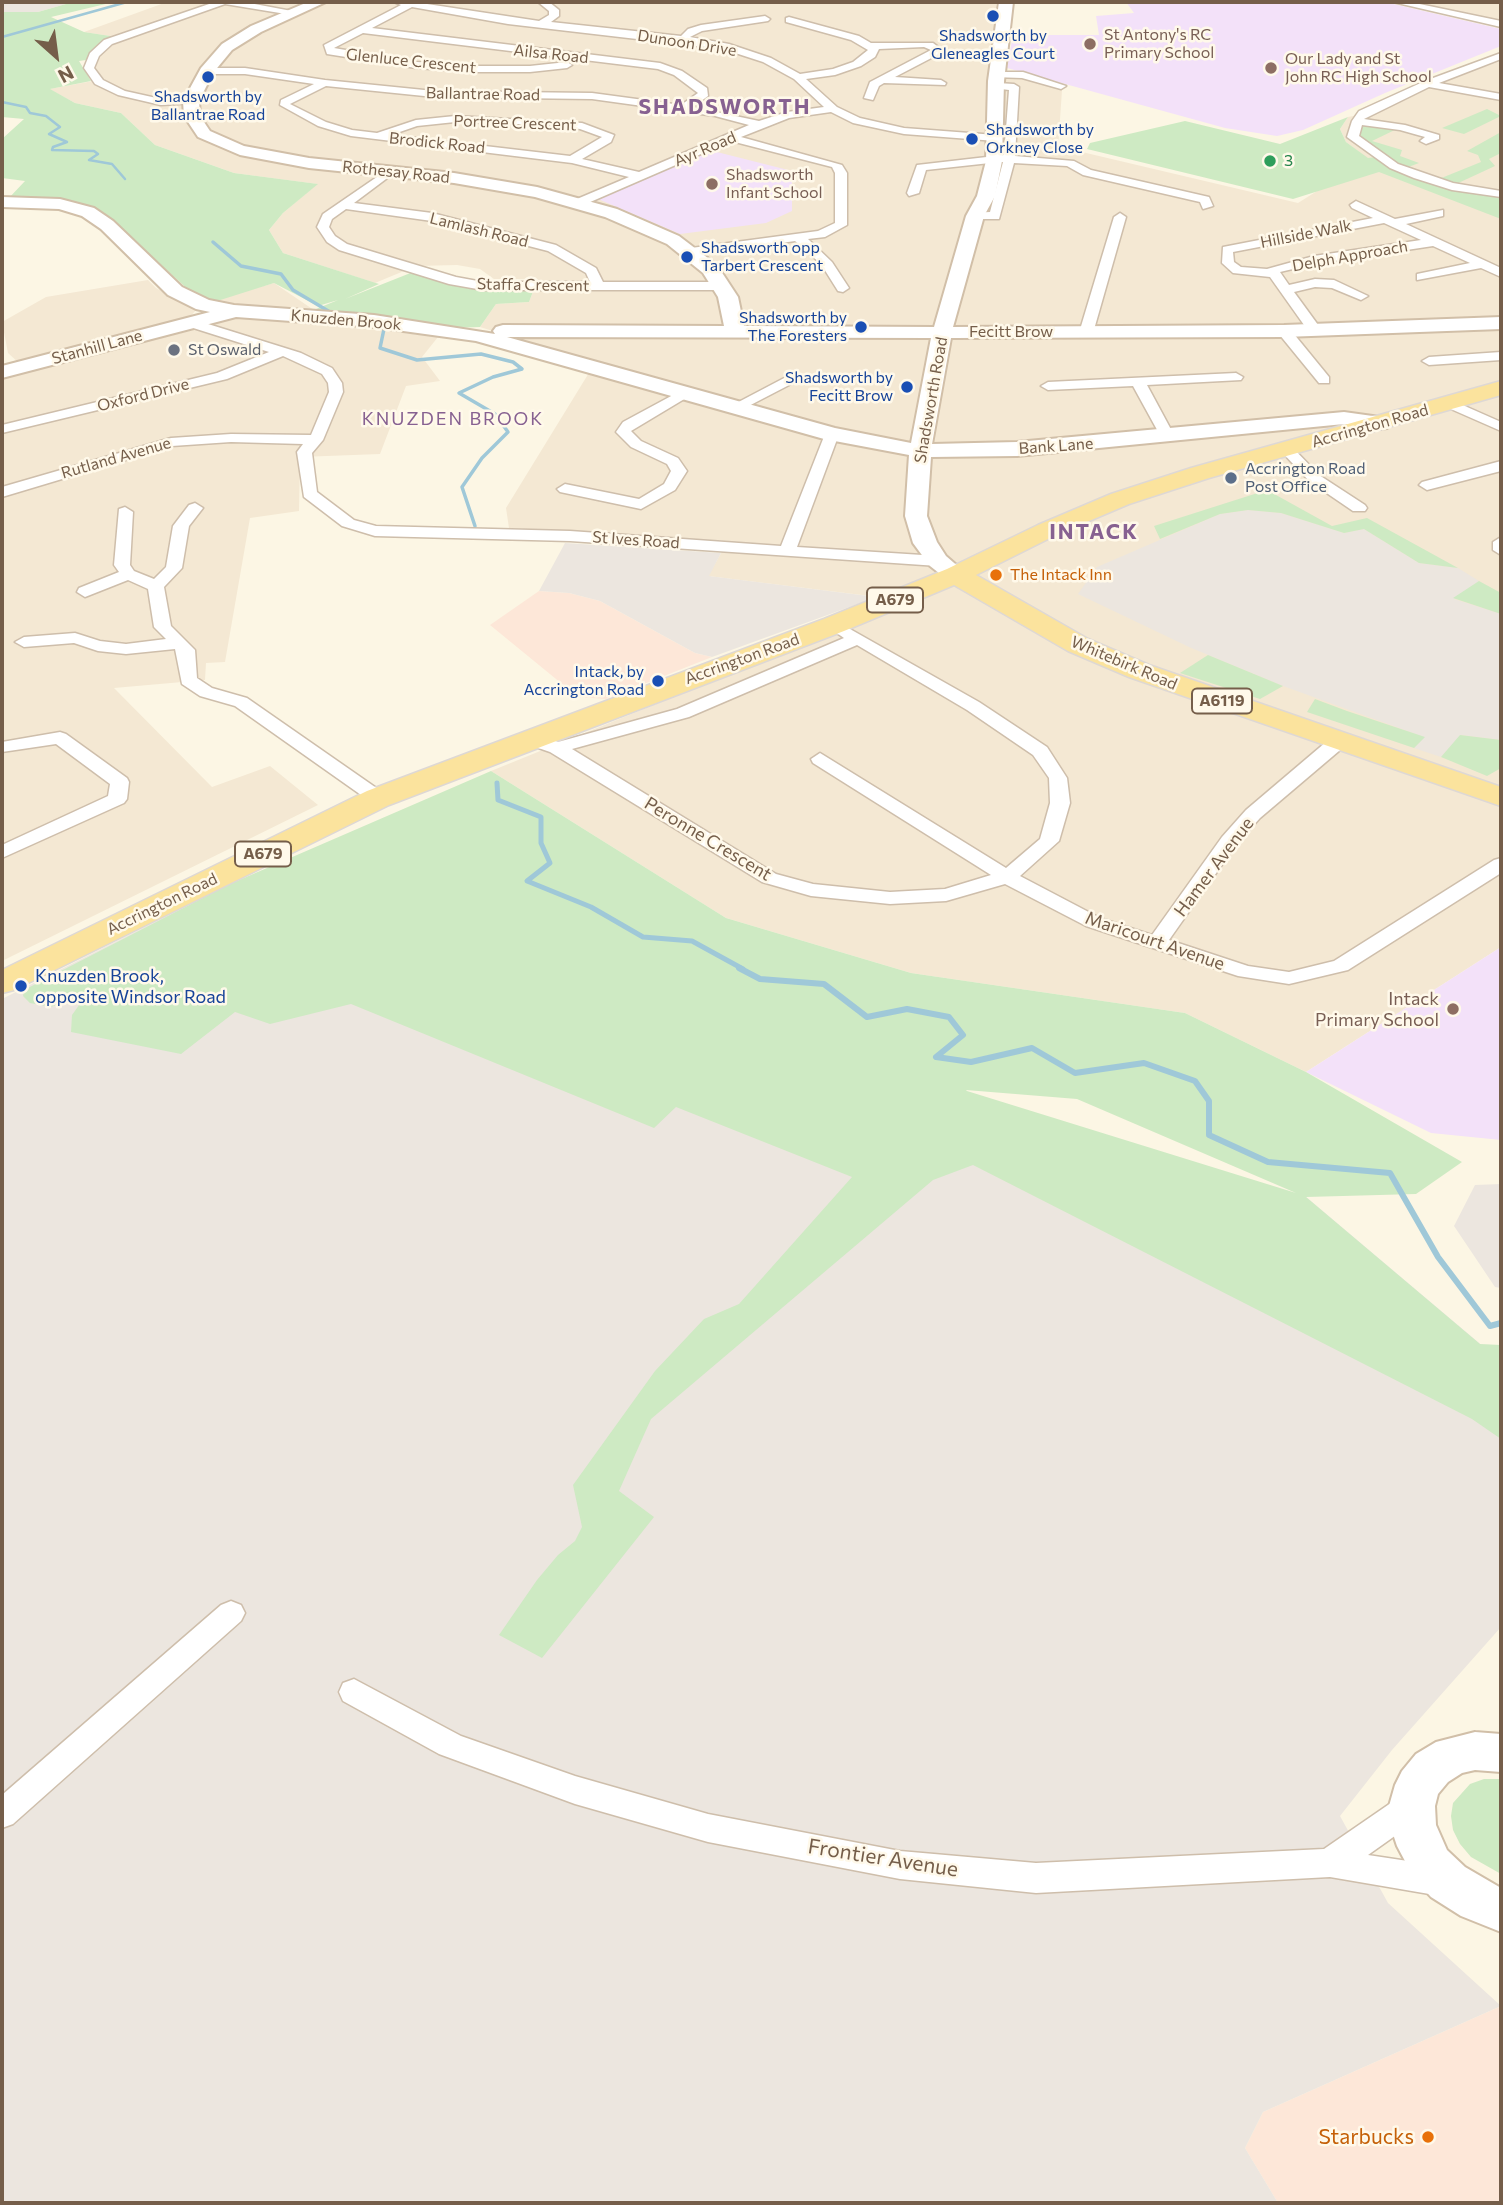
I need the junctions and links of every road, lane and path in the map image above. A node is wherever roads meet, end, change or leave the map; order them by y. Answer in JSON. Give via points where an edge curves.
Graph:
{"nodes":[{"id":1,"x":225,"y":2,"type":"edge"},
{"id":2,"x":319,"y":2,"type":"edge"},
{"id":3,"x":399,"y":2,"type":"edge"},
{"id":4,"x":543,"y":2,"type":"edge"},
{"id":5,"x":1006,"y":2,"type":"edge"},
{"id":6,"x":1398,"y":2,"type":"edge"},
{"id":7,"x":1433,"y":2,"type":"edge"},
{"id":8,"x":411,"y":4,"type":"junction"},
{"id":9,"x":763,"y":4,"type":"dead end"},
{"id":10,"x":292,"y":12,"type":"junction"},
{"id":11,"x":777,"y":16,"type":"junction"},
{"id":12,"x":1501,"y":18,"type":"edge"},
{"id":13,"x":1501,"y":24,"type":"edge"},
{"id":14,"x":540,"y":25,"type":"junction"},
{"id":15,"x":364,"y":30,"type":"junction"},
{"id":16,"x":683,"y":39,"type":"junction"},
{"id":17,"x":872,"y":46,"type":"junction"},
{"id":18,"x":1499,"y":57,"type":"edge"},
{"id":19,"x":590,"y":58,"type":"junction"},
{"id":20,"x":924,"y":59,"type":"junction"},
{"id":21,"x":944,"y":59,"type":"dead end"},
{"id":22,"x":206,"y":71,"type":"junction"},
{"id":23,"x":798,"y":77,"type":"junction"},
{"id":24,"x":882,"y":80,"type":"junction"},
{"id":25,"x":997,"y":80,"type":"junction"},
{"id":26,"x":325,"y":83,"type":"junction"},
{"id":27,"x":941,"y":83,"type":"dead end"},
{"id":28,"x":1429,"y":83,"type":"junction"},
{"id":29,"x":1061,"y":86,"type":"dead end"},
{"id":30,"x":1501,"y":97,"type":"edge"},
{"id":31,"x":869,"y":98,"type":"dead end"},
{"id":32,"x":191,"y":101,"type":"junction"},
{"id":33,"x":684,"y":108,"type":"junction"},
{"id":34,"x":833,"y":109,"type":"junction"},
{"id":35,"x":1357,"y":121,"type":"junction"},
{"id":36,"x":760,"y":124,"type":"junction"},
{"id":37,"x":975,"y":124,"type":"dead end"},
{"id":38,"x":891,"y":129,"type":"junction"},
{"id":39,"x":376,"y":136,"type":"junction"},
{"id":40,"x":733,"y":138,"type":"junction"},
{"id":41,"x":996,"y":138,"type":"junction"},
{"id":42,"x":1426,"y":141,"type":"dead end"},
{"id":43,"x":999,"y":159,"type":"junction"},
{"id":44,"x":572,"y":160,"type":"junction"},
{"id":45,"x":390,"y":172,"type":"junction"},
{"id":46,"x":640,"y":176,"type":"junction"},
{"id":47,"x":913,"y":193,"type":"dead end"},
{"id":48,"x":1501,"y":194,"type":"edge"},
{"id":49,"x":2,"y":202,"type":"edge"},
{"id":50,"x":581,"y":202,"type":"junction"},
{"id":51,"x":344,"y":205,"type":"junction"},
{"id":52,"x":1356,"y":205,"type":"dead end"},
{"id":53,"x":1208,"y":206,"type":"dead end"},
{"id":54,"x":1438,"y":214,"type":"dead end"},
{"id":55,"x":1120,"y":217,"type":"dead end"},
{"id":56,"x":1389,"y":221,"type":"junction"},
{"id":57,"x":799,"y":238,"type":"junction"},
{"id":58,"x":1432,"y":242,"type":"junction"},
{"id":59,"x":691,"y":252,"type":"junction"},
{"id":60,"x":1501,"y":260,"type":"edge"},
{"id":61,"x":1482,"y":264,"type":"junction"},
{"id":62,"x":1501,"y":273,"type":"edge"},
{"id":63,"x":1274,"y":274,"type":"junction"},
{"id":64,"x":1422,"y":277,"type":"dead end"},
{"id":65,"x":598,"y":286,"type":"junction"},
{"id":66,"x":722,"y":286,"type":"junction"},
{"id":67,"x":843,"y":288,"type":"dead end"},
{"id":68,"x":1286,"y":290,"type":"junction"},
{"id":69,"x":1361,"y":296,"type":"dead end"},
{"id":70,"x":212,"y":308,"type":"junction"},
{"id":71,"x":234,"y":311,"type":"junction"},
{"id":72,"x":192,"y":323,"type":"junction"},
{"id":73,"x":1501,"y":323,"type":"edge"},
{"id":74,"x":1314,"y":329,"type":"junction"},
{"id":75,"x":735,"y":330,"type":"junction"},
{"id":76,"x":1283,"y":331,"type":"junction"},
{"id":77,"x":942,"y":332,"type":"junction"},
{"id":78,"x":1086,"y":332,"type":"junction"},
{"id":79,"x":478,"y":335,"type":"junction"},
{"id":80,"x":281,"y":352,"type":"junction"},
{"id":81,"x":1501,"y":356,"type":"edge"},
{"id":82,"x":1429,"y":361,"type":"dead end"},
{"id":83,"x":2,"y":372,"type":"edge"},
{"id":84,"x":1236,"y":377,"type":"dead end"},
{"id":85,"x":788,"y":380,"type":"dead end"},
{"id":86,"x":1324,"y":380,"type":"dead end"},
{"id":87,"x":1139,"y":384,"type":"junction"},
{"id":88,"x":1048,"y":386,"type":"dead end"},
{"id":89,"x":1501,"y":387,"type":"edge"},
{"id":90,"x":686,"y":392,"type":"junction"},
{"id":91,"x":1449,"y":403,"type":"junction"},
{"id":92,"x":736,"y":407,"type":"junction"},
{"id":93,"x":1379,"y":423,"type":"junction"},
{"id":94,"x":1501,"y":427,"type":"edge"},
{"id":95,"x":2,"y":429,"type":"edge"},
{"id":96,"x":832,"y":434,"type":"junction"},
{"id":97,"x":1167,"y":437,"type":"junction"},
{"id":98,"x":316,"y":440,"type":"junction"},
{"id":99,"x":1287,"y":450,"type":"junction"},
{"id":100,"x":920,"y":451,"type":"junction"},
{"id":101,"x":1501,"y":466,"type":"edge"},
{"id":102,"x":1427,"y":485,"type":"dead end"},
{"id":103,"x":565,"y":489,"type":"dead end"},
{"id":104,"x":2,"y":492,"type":"edge"},
{"id":105,"x":195,"y":508,"type":"dead end"},
{"id":106,"x":1359,"y":509,"type":"dead end"},
{"id":107,"x":125,"y":512,"type":"dead end"},
{"id":108,"x":1501,"y":542,"type":"edge"},
{"id":109,"x":788,"y":549,"type":"junction"},
{"id":110,"x":1501,"y":550,"type":"edge"},
{"id":111,"x":947,"y":568,"type":"junction"},
{"id":112,"x":128,"y":574,"type":"junction"},
{"id":113,"x":156,"y":586,"type":"junction"},
{"id":114,"x":85,"y":592,"type":"dead end"},
{"id":115,"x":846,"y":632,"type":"junction"},
{"id":116,"x":24,"y":642,"type":"dead end"},
{"id":117,"x":179,"y":643,"type":"junction"},
{"id":118,"x":1339,"y":741,"type":"junction"},
{"id":119,"x":544,"y":743,"type":"junction"},
{"id":120,"x":2,"y":747,"type":"edge"},
{"id":121,"x":820,"y":759,"type":"dead end"},
{"id":122,"x":1501,"y":797,"type":"edge"},
{"id":123,"x":378,"y":798,"type":"junction"},
{"id":124,"x":2,"y":852,"type":"edge"},
{"id":125,"x":1501,"y":864,"type":"edge"},
{"id":126,"x":1007,"y":877,"type":"junction"},
{"id":127,"x":1157,"y":943,"type":"junction"},
{"id":128,"x":2,"y":983,"type":"edge"},
{"id":129,"x":231,"y":1613,"type":"dead end"},
{"id":130,"x":354,"y":1692,"type":"dead end"},
{"id":131,"x":1501,"y":1753,"type":"edge"},
{"id":132,"x":1412,"y":1806,"type":"junction"},
{"id":133,"x":2,"y":1814,"type":"edge"},
{"id":134,"x":1330,"y":1863,"type":"junction"},
{"id":135,"x":1448,"y":1882,"type":"junction"},
{"id":136,"x":1501,"y":1910,"type":"edge"}],
"edges":[{"from":1,"to":10,"type":"street"},
{"from":1,"to":32,"type":"street","via":[[108,42],[94,55],[89,68],[99,82],[122,93],[160,102]]},
{"from":2,"to":10,"type":"main road"},
{"from":3,"to":8,"type":"street","name":"Dunoon Drive"},
{"from":4,"to":14,"type":"street","via":[[554,10],[554,16]]},
{"from":5,"to":25,"type":"main road","name":"Shadsworth Road"},
{"from":6,"to":13,"type":"street"},
{"from":7,"to":12,"type":"street"},
{"from":8,"to":14,"type":"street","name":"Dunoon Drive"},
{"from":8,"to":15,"type":"street","name":"Glenluce Crescent"},
{"from":9,"to":11,"type":"street"},
{"from":10,"to":22,"type":"main road","via":[[228,47]]},
{"from":11,"to":16,"type":"street","via":[[701,28]]},
{"from":11,"to":17,"type":"street"},
{"from":14,"to":16,"type":"street","name":"Dunoon Drive"},
{"from":15,"to":19,"type":"street","name":"Ailsa Road"},
{"from":15,"to":19,"type":"street","name":"Glenluce Crescent","via":[[328,47],[331,52],[416,65],[478,69],[550,67]]},
{"from":16,"to":23,"type":"street","name":"Dunoon Drive","via":[[743,51]]},
{"from":17,"to":20,"type":"street","via":[[919,44],[936,49]]},
{"from":17,"to":23,"type":"street","via":[[871,55],[857,64]]},
{"from":18,"to":28,"type":"street"},
{"from":19,"to":33,"type":"street","name":"Ailsa Road","via":[[650,64],[678,73],[704,92]]},
{"from":20,"to":21,"type":"street"},
{"from":20,"to":24,"type":"street"},
{"from":22,"to":26,"type":"street","name":"Ballantrae Road","via":[[245,71]]},
{"from":22,"to":32,"type":"main road"},
{"from":23,"to":34,"type":"street","name":"Dunoon Drive"},
{"from":24,"to":27,"type":"street"},
{"from":24,"to":31,"type":"street","via":[[874,84]]},
{"from":25,"to":29,"type":"street","via":[[1023,75]]},
{"from":25,"to":41,"type":"main road","name":"Shadsworth Road"},
{"from":25,"to":43,"type":"street","name":"Shadsworth Road","via":[[1014,87]]},
{"from":26,"to":33,"type":"street","name":"Ballantrae Road","via":[[434,94],[592,96]]},
{"from":26,"to":39,"type":"street","name":"Brodick Road","via":[[285,105],[322,124]]},
{"from":28,"to":30,"type":"street"},
{"from":28,"to":35,"type":"street","via":[[1363,113]]},
{"from":32,"to":45,"type":"main road","name":"Rothesay Road","via":[[192,116],[204,134],[240,150]]},
{"from":33,"to":36,"type":"street","name":"Ballantrae Road"},
{"from":34,"to":36,"type":"street","name":"Ayr Road"},
{"from":34,"to":38,"type":"street","name":"Dunoon Drive"},
{"from":35,"to":42,"type":"street","via":[[1435,137]]},
{"from":35,"to":48,"type":"street","via":[[1353,137],[1394,166],[1452,186]]},
{"from":36,"to":40,"type":"street","name":"Ayr Road"},
{"from":37,"to":38,"type":"street","via":[[908,124]]},
{"from":38,"to":41,"type":"street","name":"Dunoon Drive"},
{"from":39,"to":44,"type":"street","name":"Brodick Road"},
{"from":39,"to":44,"type":"street","name":"Portree Crescent","via":[[416,123],[455,119],[546,121],[608,135],[607,140]]},
{"from":40,"to":46,"type":"street","name":"Ayr Road"},
{"from":40,"to":57,"type":"street","via":[[839,167],[841,225]]},
{"from":41,"to":43,"type":"main road","name":"Shadsworth Road"},
{"from":43,"to":47,"type":"street","via":[[921,167]]},
{"from":43,"to":53,"type":"street","via":[[1070,163],[1087,173],[1205,200]]},
{"from":43,"to":77,"type":"main road","name":"Shadsworth Road","via":[[975,216]]},
{"from":44,"to":46,"type":"street","name":"Brodick Road"},
{"from":45,"to":50,"type":"main road","name":"Rothesay Road","via":[[454,178]]},
{"from":45,"to":51,"type":"street","name":"Staffa Crescent"},
{"from":46,"to":50,"type":"street","name":"Ayr Road"},
{"from":49,"to":70,"type":"main road","name":"Knuzden Brook","via":[[60,204],[88,212],[175,291]]},
{"from":50,"to":59,"type":"main road","name":"Rothesay Road","via":[[655,231]]},
{"from":51,"to":65,"type":"street","name":"Lamlash Road","via":[[432,217],[552,248],[591,271]]},
{"from":51,"to":65,"type":"street","name":"Staffa Crescent","via":[[327,217],[323,227],[343,247],[483,286]]},
{"from":52,"to":56,"type":"street"},
{"from":54,"to":56,"type":"street","name":"Hillside Walk"},
{"from":55,"to":78,"type":"street"},
{"from":56,"to":58,"type":"street"},
{"from":56,"to":63,"type":"street","name":"Hillside Walk","via":[[1227,250],[1228,263],[1238,270]]},
{"from":57,"to":59,"type":"street"},
{"from":57,"to":67,"type":"street","via":[[826,262]]},
{"from":58,"to":61,"type":"street"},
{"from":58,"to":63,"type":"street","name":"Delph Approach","via":[[1314,260],[1273,270]]},
{"from":59,"to":66,"type":"main road","name":"Rothesay Road"},
{"from":60,"to":61,"type":"street"},
{"from":61,"to":62,"type":"street"},
{"from":61,"to":64,"type":"street"},
{"from":63,"to":68,"type":"street"},
{"from":65,"to":66,"type":"street","name":"Staffa Crescent"},
{"from":66,"to":75,"type":"main road","name":"Rothesay Road"},
{"from":68,"to":69,"type":"street","via":[[1334,284]]},
{"from":68,"to":74,"type":"street"},
{"from":70,"to":71,"type":"main road","name":"Knuzden Brook"},
{"from":70,"to":72,"type":"main road","name":"Stanhill Lane"},
{"from":71,"to":72,"type":"main road","name":"Stanhill Lane"},
{"from":71,"to":79,"type":"main road","name":"Knuzden Brook","via":[[374,321]]},
{"from":72,"to":80,"type":"street"},
{"from":72,"to":83,"type":"main road","name":"Stanhill Lane"},
{"from":73,"to":74,"type":"main road","name":"Fecitt Brow"},
{"from":74,"to":76,"type":"main road","name":"Fecitt Brow"},
{"from":75,"to":77,"type":"main road","name":"Fecitt Brow"},
{"from":75,"to":79,"type":"main road","name":"Fecitt Brow","via":[[506,330]]},
{"from":76,"to":78,"type":"main road","name":"Fecitt Brow"},
{"from":76,"to":86,"type":"street"},
{"from":77,"to":78,"type":"main road","name":"Fecitt Brow"},
{"from":77,"to":100,"type":"main road","name":"Shadsworth Road"},
{"from":79,"to":90,"type":"main road","name":"Bank Lane"},
{"from":80,"to":95,"type":"street","name":"Oxford Drive","via":[[222,376]]},
{"from":80,"to":98,"type":"street","via":[[318,366],[335,383],[334,400]]},
{"from":81,"to":82,"type":"street"},
{"from":84,"to":87,"type":"street"},
{"from":85,"to":92,"type":"street"},
{"from":87,"to":88,"type":"street"},
{"from":87,"to":97,"type":"street"},
{"from":89,"to":91,"type":"main road","name":"Accrington Road","number":"A679"},
{"from":90,"to":92,"type":"main road","name":"Bank Lane"},
{"from":90,"to":103,"type":"street","via":[[623,432],[636,444],[673,461],[678,471],[670,487],[641,504]]},
{"from":91,"to":93,"type":"main road","name":"Accrington Road","number":"A679"},
{"from":91,"to":94,"type":"street"},
{"from":92,"to":96,"type":"main road","name":"Bank Lane"},
{"from":93,"to":97,"type":"main road","name":"Bank Lane","via":[[1344,418]]},
{"from":93,"to":99,"type":"main road","name":"Accrington Road","number":"A679"},
{"from":96,"to":100,"type":"main road","name":"Bank Lane"},
{"from":96,"to":109,"type":"street"},
{"from":97,"to":100,"type":"main road","name":"Bank Lane"},
{"from":98,"to":104,"type":"street","name":"Rutland Avenue","via":[[171,442]]},
{"from":98,"to":109,"type":"street","name":"St Ives Road","via":[[304,452],[309,494],[348,523],[375,531],[562,535]]},
{"from":99,"to":106,"type":"street","via":[[1314,478]]},
{"from":99,"to":111,"type":"main road","name":"Accrington Road","number":"A679","via":[[1120,499]]},
{"from":100,"to":111,"type":"main road","name":"Shadsworth Road","via":[[916,516],[925,543]]},
{"from":101,"to":102,"type":"street"},
{"from":105,"to":113,"type":"street","via":[[181,526],[174,568]]},
{"from":107,"to":112,"type":"street","via":[[122,565]]},
{"from":108,"to":110,"type":"street"},
{"from":109,"to":111,"type":"street","name":"St Ives Road"},
{"from":111,"to":115,"type":"main road","name":"Accrington Road","number":"A679"},
{"from":111,"to":118,"type":"main road","name":"Whitebirk Road","number":"A6119","via":[[1078,645]]},
{"from":112,"to":113,"type":"street"},
{"from":112,"to":114,"type":"street"},
{"from":113,"to":117,"type":"street","via":[[163,627]]},
{"from":115,"to":119,"type":"main road","name":"Accrington Road","number":"A679"},
{"from":115,"to":126,"type":"street","name":"Peronne Crescent","via":[[1040,751],[1058,778],[1060,803],[1049,841]]},
{"from":116,"to":117,"type":"street","via":[[75,638],[126,649]]},
{"from":117,"to":123,"type":"street","via":[[186,650],[188,680],[206,692],[241,702]]},
{"from":118,"to":122,"type":"main road","name":"Whitebirk Road","number":"A6119"},
{"from":118,"to":127,"type":"street","name":"Hamer Avenue","via":[[1253,814]]},
{"from":119,"to":123,"type":"main road","name":"Accrington Road","number":"A679"},
{"from":119,"to":126,"type":"street","name":"Peronne Crescent","via":[[769,878],[854,896],[890,898],[946,895]]},
{"from":120,"to":124,"type":"street","via":[[60,738],[120,782],[117,799]]},
{"from":121,"to":126,"type":"street","name":"Maricourt Avenue"},
{"from":123,"to":128,"type":"main road","name":"Accrington Road","number":"A679"},
{"from":125,"to":127,"type":"street","name":"Maricourt Avenue","via":[[1341,966],[1289,978],[1245,972]]},
{"from":126,"to":127,"type":"street","name":"Maricourt Avenue","via":[[1093,922]]},
{"from":129,"to":133,"type":"street"},
{"from":130,"to":134,"type":"street","name":"Frontier Avenue","via":[[450,1745],[575,1790],[708,1828],[900,1865],[1036,1878]]},
{"from":131,"to":132,"type":"main road","via":[[1475,1751],[1452,1756],[1432,1768],[1418,1785]]},
{"from":132,"to":134,"type":"street"},
{"from":132,"to":135,"type":"main road","via":[[1420,1846]]},
{"from":134,"to":135,"type":"street","name":"Frontier Avenue"},
{"from":135,"to":136,"type":"main road"}]}
